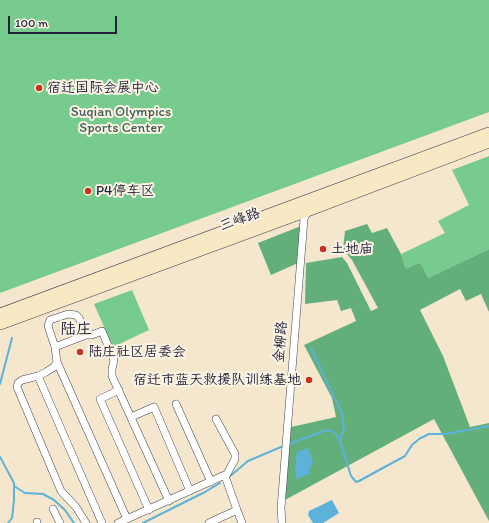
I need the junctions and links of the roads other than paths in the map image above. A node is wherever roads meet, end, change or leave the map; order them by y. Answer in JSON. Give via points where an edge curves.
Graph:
{"nodes":[{"id":1,"x":489,"y":133,"type":"edge"},
{"id":2,"x":489,"y":142,"type":"edge"},
{"id":3,"x":307,"y":211,"type":"junction"},
{"id":4,"x":46,"y":302,"type":"junction"},
{"id":5,"x":0,"y":314,"type":"edge"},
{"id":6,"x":56,"y":318,"type":"junction"},
{"id":7,"x":0,"y":324,"type":"edge"},
{"id":8,"x":86,"y":335,"type":"junction"},
{"id":9,"x":56,"y":347,"type":"junction"},
{"id":10,"x":57,"y":362,"type":"junction"},
{"id":11,"x":38,"y":376,"type":"junction"},
{"id":12,"x":119,"y":390,"type":"junction"},
{"id":13,"x":176,"y":404,"type":"dead end"},
{"id":14,"x":131,"y":417,"type":"junction"},
{"id":15,"x":216,"y":419,"type":"dead end"},
{"id":16,"x":224,"y":476,"type":"junction"},
{"id":17,"x":211,"y":482,"type":"junction"},
{"id":18,"x":190,"y":491,"type":"junction"},
{"id":19,"x":169,"y":501,"type":"junction"},
{"id":20,"x":53,"y":509,"type":"dead end"},
{"id":21,"x":149,"y":510,"type":"junction"},
{"id":22,"x":237,"y":510,"type":"junction"},
{"id":23,"x":127,"y":519,"type":"junction"},
{"id":24,"x":214,"y":522,"type":"edge"},
{"id":25,"x":60,"y":523,"type":"edge"},
{"id":26,"x":86,"y":523,"type":"edge"},
{"id":27,"x":102,"y":523,"type":"edge"},
{"id":28,"x":118,"y":523,"type":"edge"},
{"id":29,"x":242,"y":523,"type":"edge"},
{"id":30,"x":282,"y":523,"type":"edge"}],
"edges":[{"from":1,"to":4,"type":"main road","name":"三峰路"},
{"from":2,"to":3,"type":"main road","name":"三峰路"},
{"from":3,"to":4,"type":"main road","name":"三峰路"},
{"from":3,"to":30,"type":"street","name":"金柳路","via":[[304,220],[281,508]]},
{"from":4,"to":5,"type":"main road","name":"三峰路"},
{"from":4,"to":6,"type":"street"},
{"from":4,"to":7,"type":"main road","name":"三峰路"},
{"from":6,"to":8,"type":"street","via":[[68,314],[76,315]]},
{"from":6,"to":9,"type":"street","via":[[50,320],[48,326]]},
{"from":8,"to":9,"type":"street"},
{"from":8,"to":12,"type":"street","via":[[102,331],[114,360],[112,373]]},
{"from":9,"to":10,"type":"street"},
{"from":10,"to":11,"type":"street","via":[[54,367]]},
{"from":10,"to":23,"type":"street"},
{"from":11,"to":26,"type":"street","via":[[22,380],[17,388],[62,491]]},
{"from":11,"to":27,"type":"street"},
{"from":12,"to":14,"type":"street"},
{"from":12,"to":21,"type":"street","via":[[100,398]]},
{"from":13,"to":17,"type":"street"},
{"from":14,"to":18,"type":"street","via":[[154,407]]},
{"from":14,"to":19,"type":"street"},
{"from":15,"to":16,"type":"street","via":[[235,454],[233,464]]},
{"from":16,"to":17,"type":"street"},
{"from":16,"to":22,"type":"street"},
{"from":17,"to":18,"type":"street"},
{"from":18,"to":19,"type":"street"},
{"from":19,"to":21,"type":"street"},
{"from":20,"to":25,"type":"street"},
{"from":21,"to":23,"type":"street"},
{"from":22,"to":24,"type":"street"},
{"from":22,"to":29,"type":"street"},
{"from":23,"to":28,"type":"street"}]}
